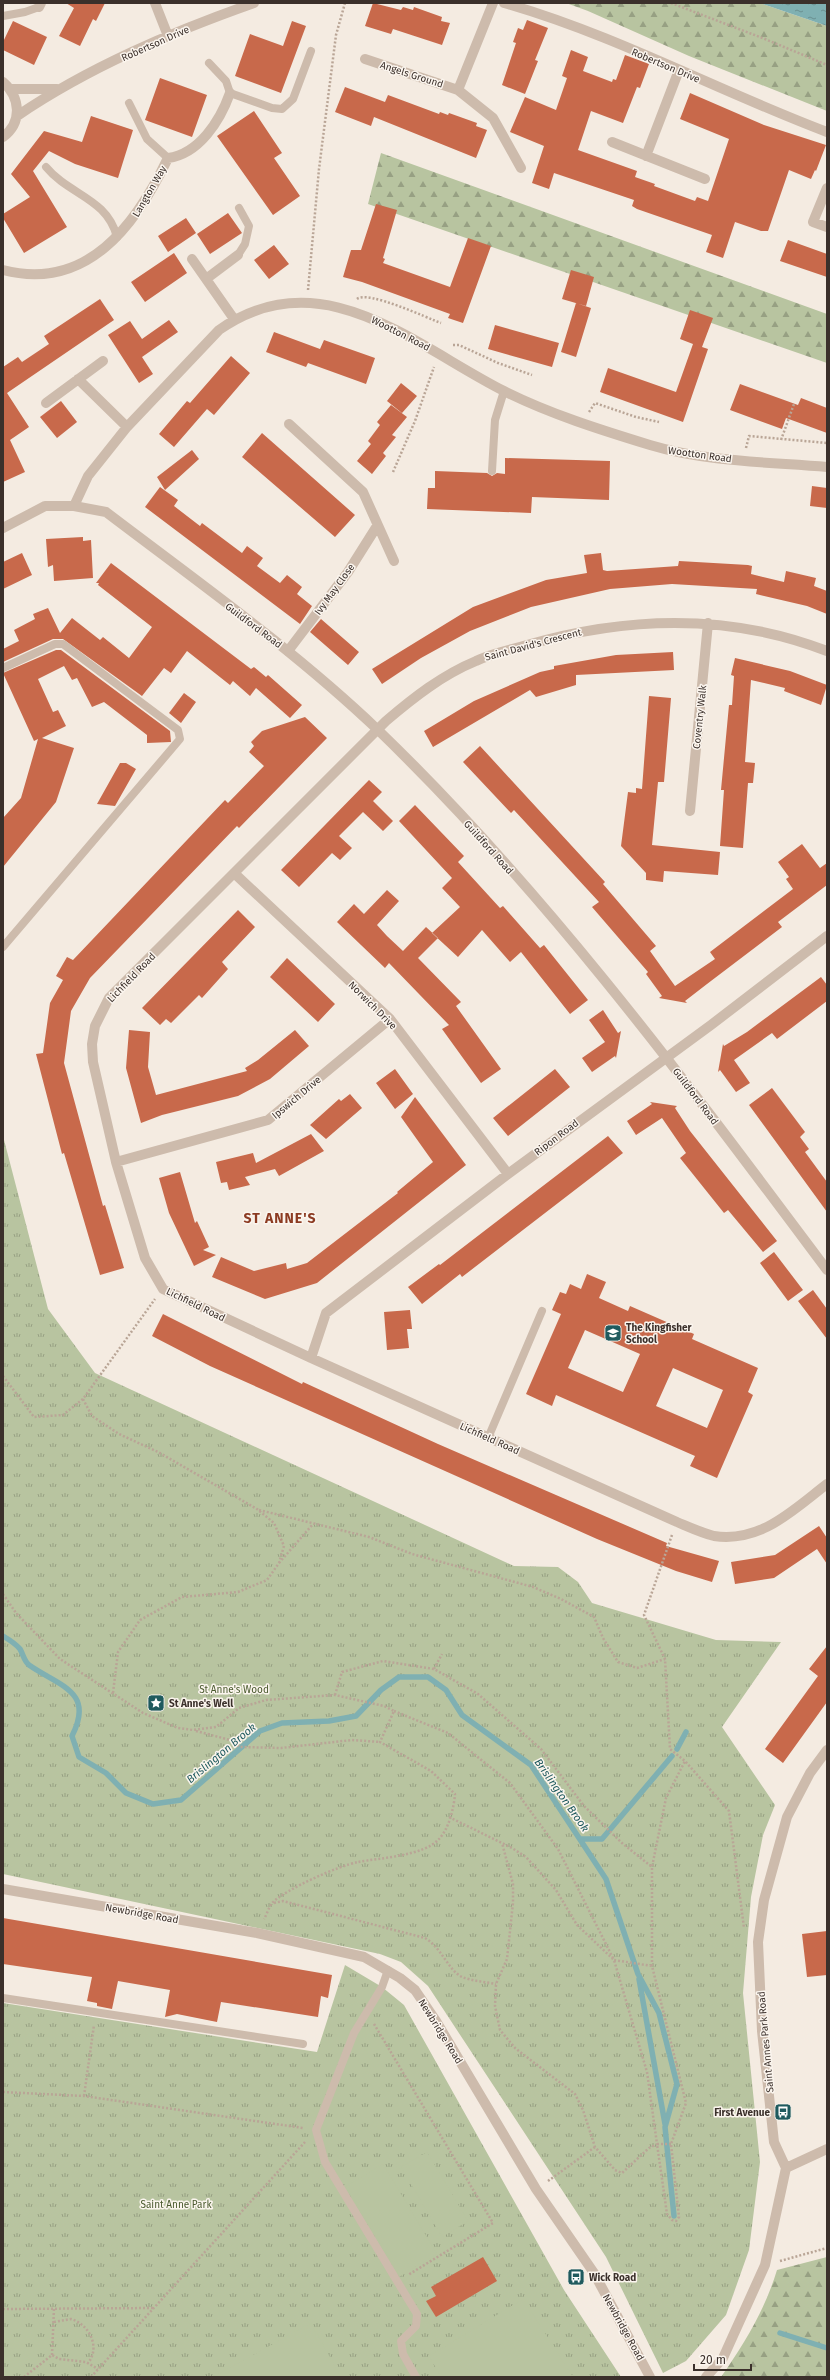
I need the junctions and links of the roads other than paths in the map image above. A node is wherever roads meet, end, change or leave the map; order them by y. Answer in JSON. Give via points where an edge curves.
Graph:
{"nodes":[{"id":1,"x":155,"y":3,"type":"edge"},
{"id":2,"x":254,"y":3,"type":"edge"},
{"id":3,"x":493,"y":3,"type":"edge"},
{"id":4,"x":504,"y":3,"type":"edge"},
{"id":5,"x":40,"y":5,"type":"edge"},
{"id":6,"x":3,"y":16,"type":"edge"},
{"id":7,"x":168,"y":36,"type":"junction"},
{"id":8,"x":311,"y":51,"type":"dead end"},
{"id":9,"x":365,"y":59,"type":"dead end"},
{"id":10,"x":208,"y":63,"type":"dead end"},
{"id":11,"x":679,"y":70,"type":"junction"},
{"id":12,"x":7,"y":85,"type":"edge"},
{"id":13,"x":57,"y":89,"type":"junction"},
{"id":14,"x":458,"y":90,"type":"junction"},
{"id":15,"x":230,"y":93,"type":"junction"},
{"id":16,"x":129,"y":103,"type":"dead end"},
{"id":17,"x":17,"y":116,"type":"junction"},
{"id":18,"x":827,"y":132,"type":"edge"},
{"id":19,"x":3,"y":137,"type":"edge"},
{"id":20,"x":612,"y":142,"type":"dead end"},
{"id":21,"x":646,"y":156,"type":"junction"},
{"id":22,"x":168,"y":158,"type":"junction"},
{"id":23,"x":46,"y":167,"type":"dead end"},
{"id":24,"x":521,"y":168,"type":"dead end"},
{"id":25,"x":705,"y":179,"type":"dead end"},
{"id":26,"x":827,"y":188,"type":"edge"},
{"id":27,"x":239,"y":208,"type":"dead end"},
{"id":28,"x":827,"y":227,"type":"edge"},
{"id":29,"x":117,"y":237,"type":"junction"},
{"id":30,"x":238,"y":254,"type":"joint"},
{"id":31,"x":192,"y":260,"type":"dead end"},
{"id":32,"x":3,"y":270,"type":"edge"},
{"id":33,"x":206,"y":279,"type":"junction"},
{"id":34,"x":234,"y":319,"type":"junction"},
{"id":35,"x":103,"y":361,"type":"dead end"},
{"id":36,"x":78,"y":379,"type":"junction"},
{"id":37,"x":504,"y":391,"type":"junction"},
{"id":38,"x":46,"y":403,"type":"dead end"},
{"id":39,"x":289,"y":424,"type":"dead end"},
{"id":40,"x":127,"y":427,"type":"junction"},
{"id":41,"x":827,"y":467,"type":"edge"},
{"id":42,"x":492,"y":471,"type":"dead end"},
{"id":43,"x":74,"y":506,"type":"junction"},
{"id":44,"x":377,"y":526,"type":"junction"},
{"id":45,"x":3,"y":528,"type":"edge"},
{"id":46,"x":394,"y":561,"type":"dead end"},
{"id":47,"x":708,"y":623,"type":"junction"},
{"id":48,"x":827,"y":650,"type":"edge"},
{"id":49,"x":288,"y":651,"type":"junction"},
{"id":50,"x":3,"y":668,"type":"edge"},
{"id":51,"x":377,"y":730,"type":"junction"},
{"id":52,"x":690,"y":811,"type":"dead end"},
{"id":53,"x":234,"y":873,"type":"junction"},
{"id":54,"x":827,"y":936,"type":"edge"},
{"id":55,"x":3,"y":947,"type":"edge"},
{"id":56,"x":390,"y":1019,"type":"junction"},
{"id":57,"x":667,"y":1056,"type":"junction"},
{"id":58,"x":116,"y":1162,"type":"junction"},
{"id":59,"x":508,"y":1174,"type":"junction"},
{"id":60,"x":827,"y":1270,"type":"edge"},
{"id":61,"x":542,"y":1311,"type":"dead end"},
{"id":62,"x":311,"y":1358,"type":"junction"},
{"id":63,"x":488,"y":1438,"type":"junction"},
{"id":64,"x":827,"y":1484,"type":"edge"},
{"id":65,"x":827,"y":1750,"type":"edge"},
{"id":66,"x":3,"y":1889,"type":"edge"},
{"id":67,"x":388,"y":1970,"type":"junction"},
{"id":68,"x":3,"y":1998,"type":"edge"},
{"id":69,"x":303,"y":2044,"type":"dead end"},
{"id":70,"x":827,"y":2149,"type":"edge"},
{"id":71,"x":786,"y":2168,"type":"junction"},
{"id":72,"x":416,"y":2377,"type":"edge"},
{"id":73,"x":650,"y":2377,"type":"edge"},
{"id":74,"x":706,"y":2377,"type":"edge"}],
"edges":[{"from":1,"to":7,"type":"street"},
{"from":2,"to":7,"type":"street","name":"Robertson Drive"},
{"from":3,"to":14,"type":"street"},
{"from":4,"to":11,"type":"street","name":"Robertson Drive","via":[[554,17]]},
{"from":5,"to":6,"type":"lane","via":[[25,12]]},
{"from":7,"to":13,"type":"street","name":"Robertson Drive"},
{"from":8,"to":15,"type":"lane","via":[[293,99],[282,109]]},
{"from":9,"to":14,"type":"street","name":"Angels Ground"},
{"from":10,"to":15,"type":"lane","via":[[226,81]]},
{"from":11,"to":18,"type":"street","name":"Robertson Drive"},
{"from":11,"to":21,"type":"street"},
{"from":12,"to":13,"type":"street","name":"Robertson Drive"},
{"from":12,"to":17,"type":"street","via":[[15,97]]},
{"from":13,"to":17,"type":"street","name":"Robertson Drive"},
{"from":14,"to":24,"type":"street","name":"Angels Ground","via":[[493,118]]},
{"from":15,"to":22,"type":"street","name":"Langton Way","via":[[222,113],[201,141],[190,151],[178,157]]},
{"from":16,"to":22,"type":"lane","via":[[147,139]]},
{"from":17,"to":19,"type":"street","via":[[14,125]]},
{"from":20,"to":21,"type":"street"},
{"from":21,"to":25,"type":"street"},
{"from":22,"to":29,"type":"street","name":"Langton Way","via":[[135,217]]},
{"from":23,"to":29,"type":"lane","via":[[63,184],[99,205],[113,224]]},
{"from":26,"to":28,"type":"street","via":[[813,222]]},
{"from":27,"to":30,"type":"lane","via":[[249,226],[245,244]]},
{"from":29,"to":32,"type":"street","name":"Langton Way","via":[[96,254],[62,271],[30,274]]},
{"from":30,"to":33,"type":"street"},
{"from":31,"to":33,"type":"street"},
{"from":33,"to":34,"type":"street"},
{"from":34,"to":37,"type":"street","name":"Wootton Road","via":[[267,308],[298,303],[344,307],[383,322]]},
{"from":34,"to":40,"type":"street","name":"Wootton Road","via":[[208,340]]},
{"from":35,"to":36,"type":"street"},
{"from":36,"to":38,"type":"street"},
{"from":36,"to":40,"type":"street"},
{"from":37,"to":41,"type":"street","name":"Wootton Road","via":[[651,446],[744,460]]},
{"from":37,"to":42,"type":"lane","via":[[494,420]]},
{"from":39,"to":44,"type":"street","via":[[363,492]]},
{"from":40,"to":43,"type":"street","name":"Wootton Road","via":[[88,476]]},
{"from":43,"to":45,"type":"street","via":[[45,506]]},
{"from":43,"to":49,"type":"street","name":"Guildford Road","via":[[106,512]]},
{"from":44,"to":46,"type":"street"},
{"from":44,"to":49,"type":"street","name":"Ivy May Close","via":[[348,572]]},
{"from":47,"to":48,"type":"street","name":"Saint David's Crescent","via":[[769,632]]},
{"from":47,"to":51,"type":"street","name":"Saint David's Crescent","via":[[614,625],[554,636],[502,651],[475,661],[444,678],[412,699]]},
{"from":47,"to":52,"type":"street","name":"Coventry Walk"},
{"from":49,"to":51,"type":"street","name":"Guildford Road"},
{"from":50,"to":55,"type":"lane","via":[[55,644],[63,644],[178,730],[180,739]]},
{"from":51,"to":53,"type":"street","name":"Lichfield Road"},
{"from":51,"to":57,"type":"street","name":"Guildford Road","via":[[476,831]]},
{"from":53,"to":56,"type":"street","name":"Norwich Drive"},
{"from":53,"to":58,"type":"street","name":"Lichfield Road","via":[[109,998],[98,1018],[92,1056]]},
{"from":54,"to":57,"type":"street","name":"Ripon Road"},
{"from":56,"to":58,"type":"street","name":"Ipswich Drive","via":[[268,1120]]},
{"from":56,"to":59,"type":"street","name":"Norwich Drive"},
{"from":57,"to":59,"type":"street","name":"Ripon Road"},
{"from":57,"to":60,"type":"street","name":"Guildford Road"},
{"from":58,"to":62,"type":"street","name":"Lichfield Road","via":[[145,1258],[163,1289]]},
{"from":59,"to":62,"type":"street","name":"Ripon Road","via":[[326,1313]]},
{"from":61,"to":63,"type":"lane"},
{"from":62,"to":63,"type":"street","name":"Lichfield Road"},
{"from":63,"to":64,"type":"street","name":"Lichfield Road","via":[[677,1522],[713,1535],[733,1537],[752,1534],[778,1522]]},
{"from":65,"to":71,"type":"street","name":"Saint Annes Park Road","via":[[810,1773],[787,1817],[764,1900],[758,1942],[762,2032],[774,2142]]},
{"from":66,"to":67,"type":"street","name":"Newbridge Road","via":[[257,1933],[364,1958]]},
{"from":67,"to":72,"type":"lane","via":[[382,1988],[354,2033],[316,2130],[325,2162],[418,2314],[416,2326],[401,2341],[403,2354]]},
{"from":67,"to":73,"type":"street","name":"Newbridge Road","via":[[415,1990],[436,2021],[536,2189],[594,2273]]},
{"from":68,"to":69,"type":"lane"},
{"from":70,"to":71,"type":"street"},
{"from":71,"to":74,"type":"street","via":[[765,2265],[722,2358]]}]}
